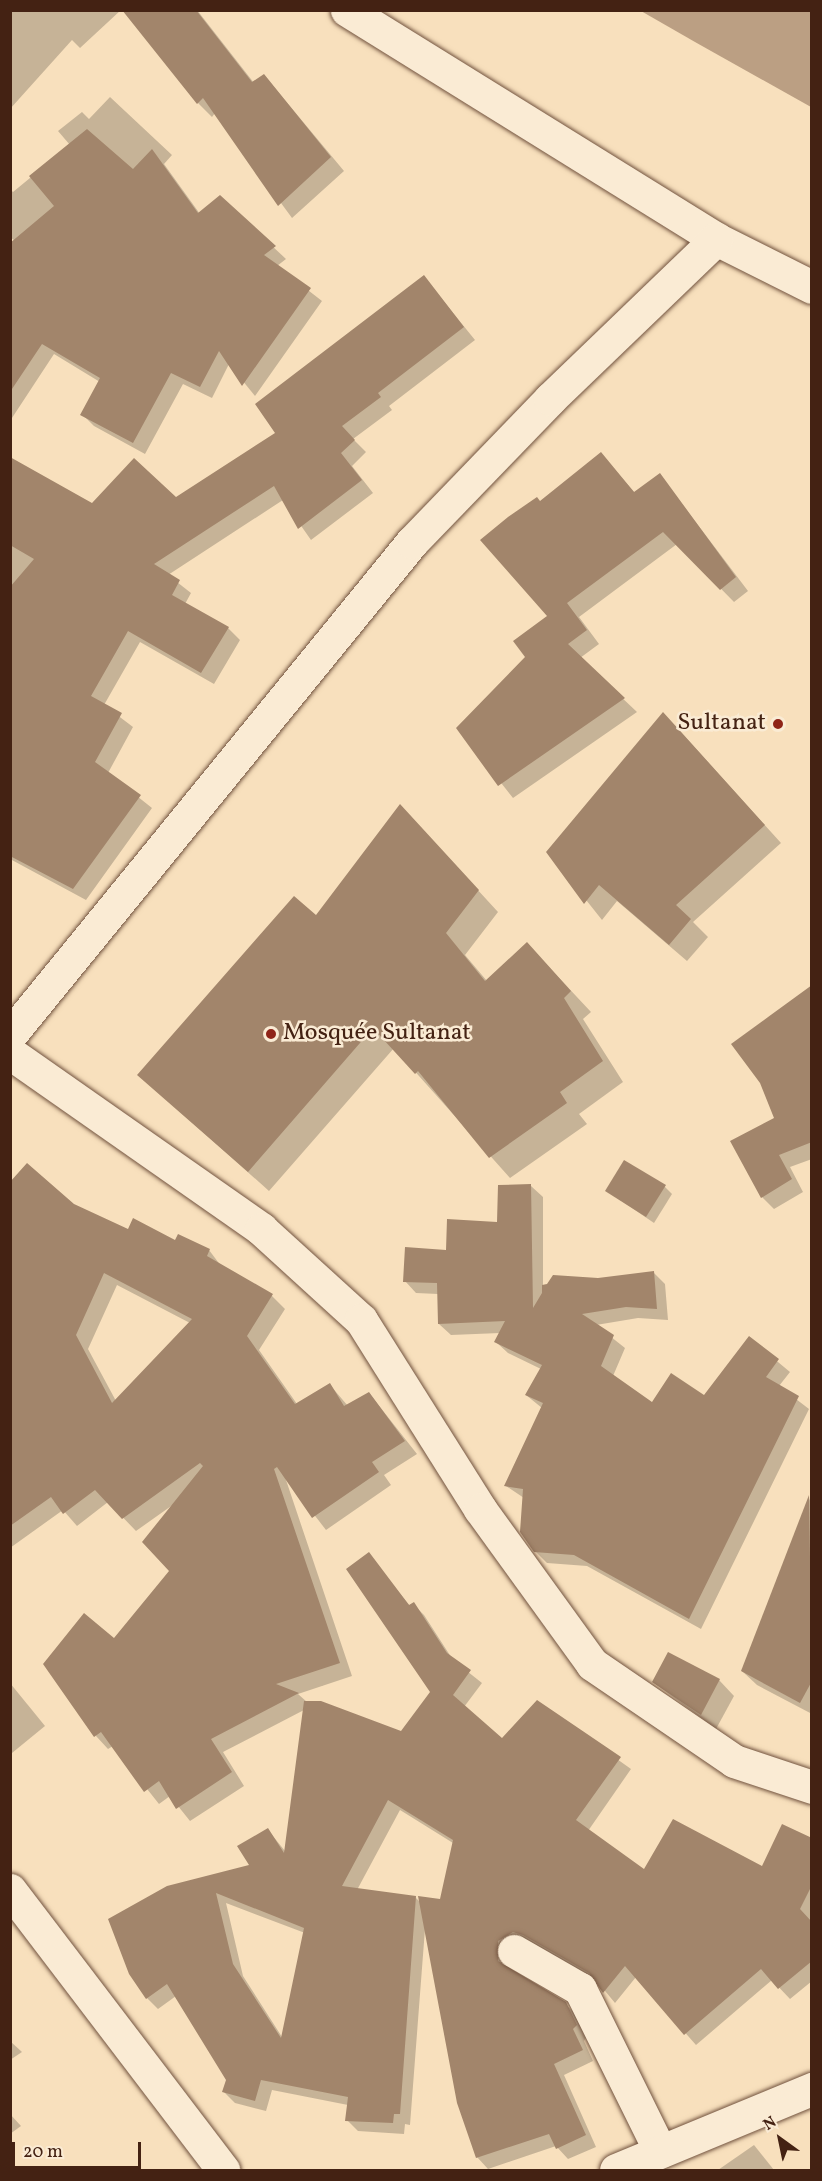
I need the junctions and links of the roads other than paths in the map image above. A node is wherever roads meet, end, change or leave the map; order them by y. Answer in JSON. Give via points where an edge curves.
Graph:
{"nodes":[{"id":1,"x":347,"y":10,"type":"edge"},
{"id":2,"x":716,"y":239,"type":"junction"},
{"id":3,"x":812,"y":287,"type":"edge"},
{"id":4,"x":10,"y":1035,"type":"edge"},
{"id":5,"x":10,"y":1053,"type":"edge"},
{"id":6,"x":812,"y":1787,"type":"edge"},
{"id":7,"x":10,"y":1890,"type":"edge"},
{"id":8,"x":514,"y":1951,"type":"dead end"},
{"id":9,"x":812,"y":2088,"type":"edge"},
{"id":10,"x":660,"y":2151,"type":"junction"},
{"id":11,"x":223,"y":2170,"type":"edge"},
{"id":12,"x":616,"y":2170,"type":"edge"}],
"edges":[{"from":1,"to":2,"type":"street"},
{"from":2,"to":3,"type":"street"},
{"from":2,"to":4,"type":"street","via":[[550,399],[412,542]]},
{"from":5,"to":6,"type":"street","via":[[261,1229],[361,1320],[480,1509],[592,1664],[734,1761]]},
{"from":7,"to":11,"type":"street"},
{"from":8,"to":10,"type":"street","via":[[580,1989]]},
{"from":9,"to":10,"type":"street"},
{"from":10,"to":12,"type":"street"}]}
